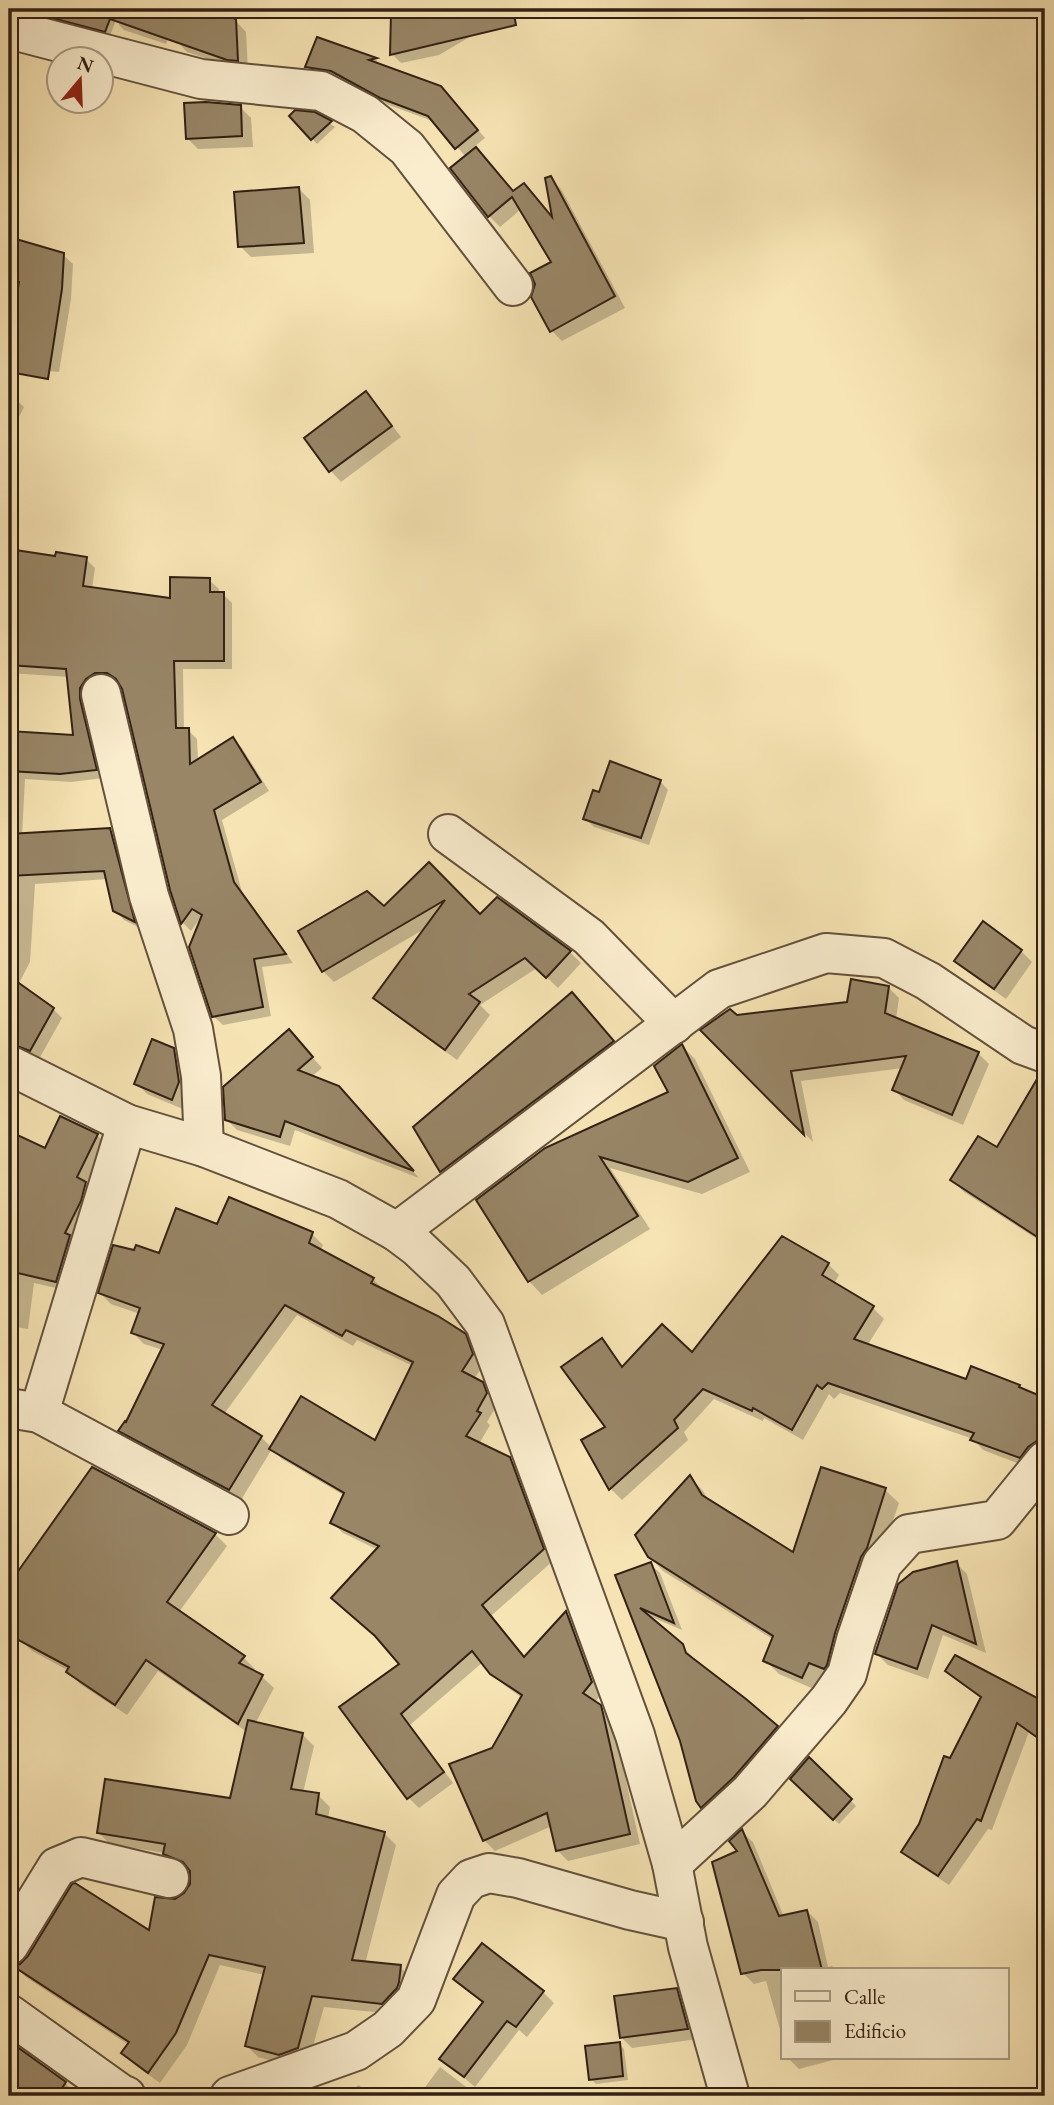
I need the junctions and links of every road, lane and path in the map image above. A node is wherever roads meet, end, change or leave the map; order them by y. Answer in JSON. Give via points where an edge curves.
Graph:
{"nodes":[{"id":1,"x":9,"y":29,"type":"edge"},
{"id":2,"x":513,"y":286,"type":"dead end"},
{"id":3,"x":101,"y":694,"type":"dead end"},
{"id":4,"x":448,"y":834,"type":"dead end"},
{"id":5,"x":674,"y":1024,"type":"junction"},
{"id":6,"x":1045,"y":1053,"type":"edge"},
{"id":7,"x":9,"y":1065,"type":"edge"},
{"id":8,"x":127,"y":1124,"type":"junction"},
{"id":9,"x":204,"y":1147,"type":"junction"},
{"id":10,"x":397,"y":1232,"type":"junction"},
{"id":11,"x":24,"y":1410,"type":"edge"},
{"id":12,"x":1045,"y":1461,"type":"edge"},
{"id":13,"x":229,"y":1515,"type":"dead end"},
{"id":14,"x":671,"y":1864,"type":"junction"},
{"id":15,"x":169,"y":1878,"type":"dead end"},
{"id":16,"x":684,"y":1922,"type":"junction"},
{"id":17,"x":9,"y":1945,"type":"edge"},
{"id":18,"x":9,"y":2014,"type":"edge"},
{"id":19,"x":126,"y":2096,"type":"edge"},
{"id":20,"x":230,"y":2096,"type":"edge"},
{"id":21,"x":730,"y":2096,"type":"edge"}],
"edges":[{"from":1,"to":2,"type":"street","via":[[201,79],[321,91],[365,114],[407,148]]},
{"from":3,"to":9,"type":"street","via":[[149,896],[193,1030],[201,1076]]},
{"from":4,"to":5,"type":"street","via":[[589,937]]},
{"from":5,"to":6,"type":"street","via":[[719,989],[826,953],[884,958],[928,981],[1023,1045]]},
{"from":5,"to":10,"type":"street"},
{"from":7,"to":8,"type":"street"},
{"from":8,"to":9,"type":"street"},
{"from":8,"to":11,"type":"street"},
{"from":9,"to":10,"type":"street","via":[[338,1199]]},
{"from":10,"to":14,"type":"street","via":[[453,1281],[485,1324],[635,1735]]},
{"from":11,"to":13,"type":"street"},
{"from":12,"to":14,"type":"street","via":[[997,1520],[909,1534],[882,1564],[847,1675],[829,1700],[750,1792]]},
{"from":14,"to":16,"type":"street"},
{"from":15,"to":17,"type":"street","via":[[81,1857],[57,1867]]},
{"from":16,"to":20,"type":"street","via":[[518,1878],[489,1873],[471,1879],[456,1895],[416,2000],[388,2029],[356,2051]]},
{"from":16,"to":21,"type":"street"},
{"from":18,"to":19,"type":"street"}]}
